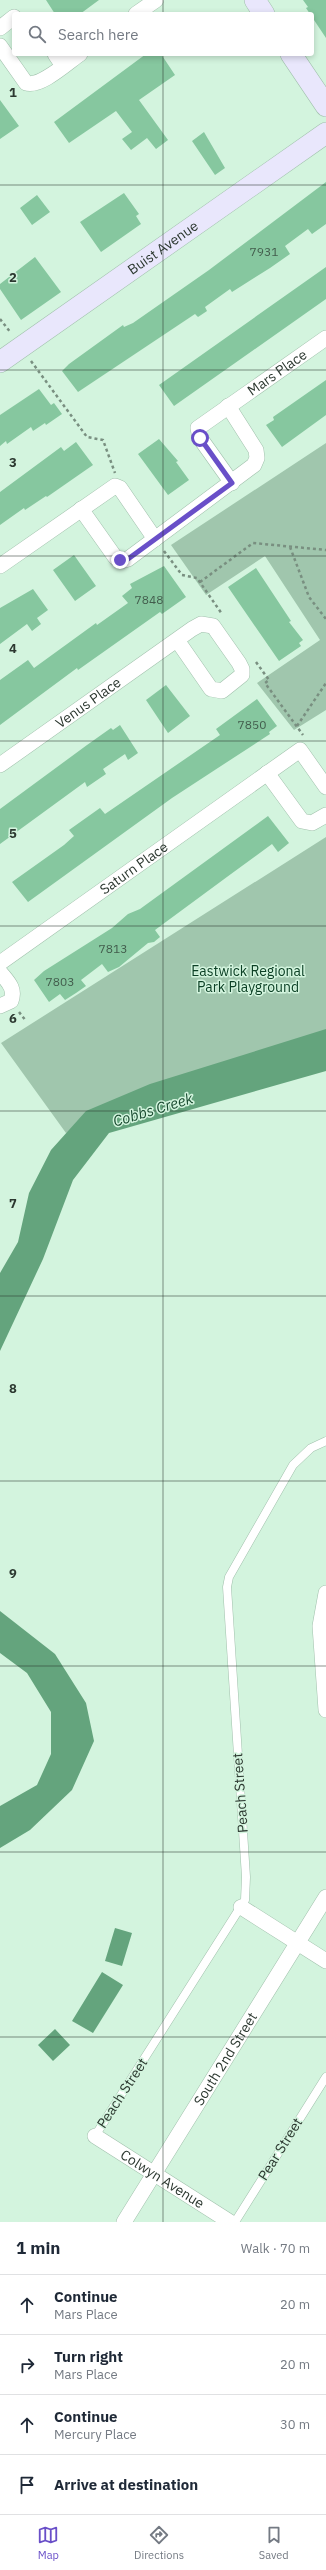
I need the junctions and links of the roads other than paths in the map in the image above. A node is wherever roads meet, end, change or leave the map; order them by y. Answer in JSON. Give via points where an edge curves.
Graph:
{"nodes":[{"id":1,"x":156,"y":0,"type":"edge"},
{"id":2,"x":254,"y":0,"type":"edge"},
{"id":3,"x":139,"y":12,"type":"edge"},
{"id":4,"x":263,"y":12,"type":"edge"},
{"id":5,"x":12,"y":19,"type":"edge"},
{"id":6,"x":0,"y":28,"type":"edge"},
{"id":7,"x":0,"y":46,"type":"edge"},
{"id":8,"x":73,"y":56,"type":"edge"},
{"id":9,"x":292,"y":56,"type":"edge"},
{"id":10,"x":59,"y":60,"type":"edge"},
{"id":11,"x":326,"y":106,"type":"edge"},
{"id":12,"x":326,"y":132,"type":"edge"},
{"id":13,"x":326,"y":338,"type":"edge"},
{"id":14,"x":0,"y":362,"type":"edge"},
{"id":15,"x":228,"y":406,"type":"junction"},
{"id":16,"x":232,"y":483,"type":"junction"},
{"id":17,"x":81,"y":509,"type":"junction"},
{"id":18,"x":155,"y":539,"type":"junction"},
{"id":19,"x":0,"y":566,"type":"edge"},
{"id":20,"x":177,"y":640,"type":"junction"},
{"id":21,"x":0,"y":765,"type":"edge"},
{"id":22,"x":267,"y":773,"type":"junction"},
{"id":23,"x":326,"y":787,"type":"edge"},
{"id":24,"x":326,"y":816,"type":"edge"},
{"id":25,"x":0,"y":963,"type":"edge"},
{"id":26,"x":0,"y":972,"type":"edge"},
{"id":27,"x":0,"y":1006,"type":"edge"},
{"id":28,"x":326,"y":1441,"type":"edge"},
{"id":29,"x":326,"y":1593,"type":"edge"},
{"id":30,"x":326,"y":1710,"type":"edge"},
{"id":31,"x":326,"y":1897,"type":"edge"},
{"id":32,"x":241,"y":1907,"type":"junction"},
{"id":33,"x":298,"y":1943,"type":"junction"},
{"id":34,"x":326,"y":1961,"type":"edge"},
{"id":35,"x":326,"y":2077,"type":"edge"},
{"id":36,"x":95,"y":2136,"type":"joint"},
{"id":37,"x":154,"y":2174,"type":"junction"},
{"id":38,"x":124,"y":2222,"type":"edge"},
{"id":39,"x":230,"y":2222,"type":"edge"},
{"id":40,"x":234,"y":2222,"type":"edge"}],
"edges":[{"from":1,"to":3,"type":"street"},
{"from":2,"to":4,"type":"street"},
{"from":5,"to":6,"type":"street"},
{"from":7,"to":10,"type":"street","via":[[26,83],[31,85],[39,82]]},
{"from":8,"to":10,"type":"street"},
{"from":9,"to":11,"type":"street"},
{"from":12,"to":14,"type":"street","name":"Buist Avenue"},
{"from":13,"to":15,"type":"street","name":"Mars Place"},
{"from":15,"to":16,"type":"street","via":[[256,450],[257,458],[249,471]]},
{"from":15,"to":16,"type":"street","name":"Mars Place","via":[[198,428],[198,434]]},
{"from":16,"to":18,"type":"street"},
{"from":17,"to":18,"type":"street","via":[[115,557],[120,560],[128,559]]},
{"from":17,"to":18,"type":"street","via":[[115,486],[120,488]]},
{"from":17,"to":19,"type":"street"},
{"from":20,"to":20,"type":"street","name":"Venus Place","via":[[211,689],[222,691],[242,675],[239,663],[213,626],[202,624]]},
{"from":20,"to":21,"type":"street","name":"Venus Place"},
{"from":22,"to":23,"type":"street","name":"Saturn Place","via":[[300,750]]},
{"from":22,"to":24,"type":"street","via":[[302,821],[312,823]]},
{"from":22,"to":25,"type":"street","name":"Saturn Place"},
{"from":26,"to":27,"type":"street","via":[[12,987],[13,995],[11,1001]]},
{"from":28,"to":32,"type":"lane","name":"Peach Street","via":[[311,1448],[293,1465],[229,1577],[227,1587],[246,1877],[246,1895]]},
{"from":29,"to":30,"type":"street","via":[[320,1626]]},
{"from":31,"to":33,"type":"street","name":"South 2nd Street"},
{"from":32,"to":33,"type":"street"},
{"from":32,"to":36,"type":"lane","name":"Peach Street"},
{"from":33,"to":34,"type":"street"},
{"from":33,"to":37,"type":"street","name":"South 2nd Street"},
{"from":35,"to":40,"type":"lane","name":"Pear Street"},
{"from":36,"to":37,"type":"street","name":"Colwyn Avenue"},
{"from":37,"to":38,"type":"street","name":"South 2nd Street"},
{"from":37,"to":39,"type":"street","name":"Colwyn Avenue"}]}
